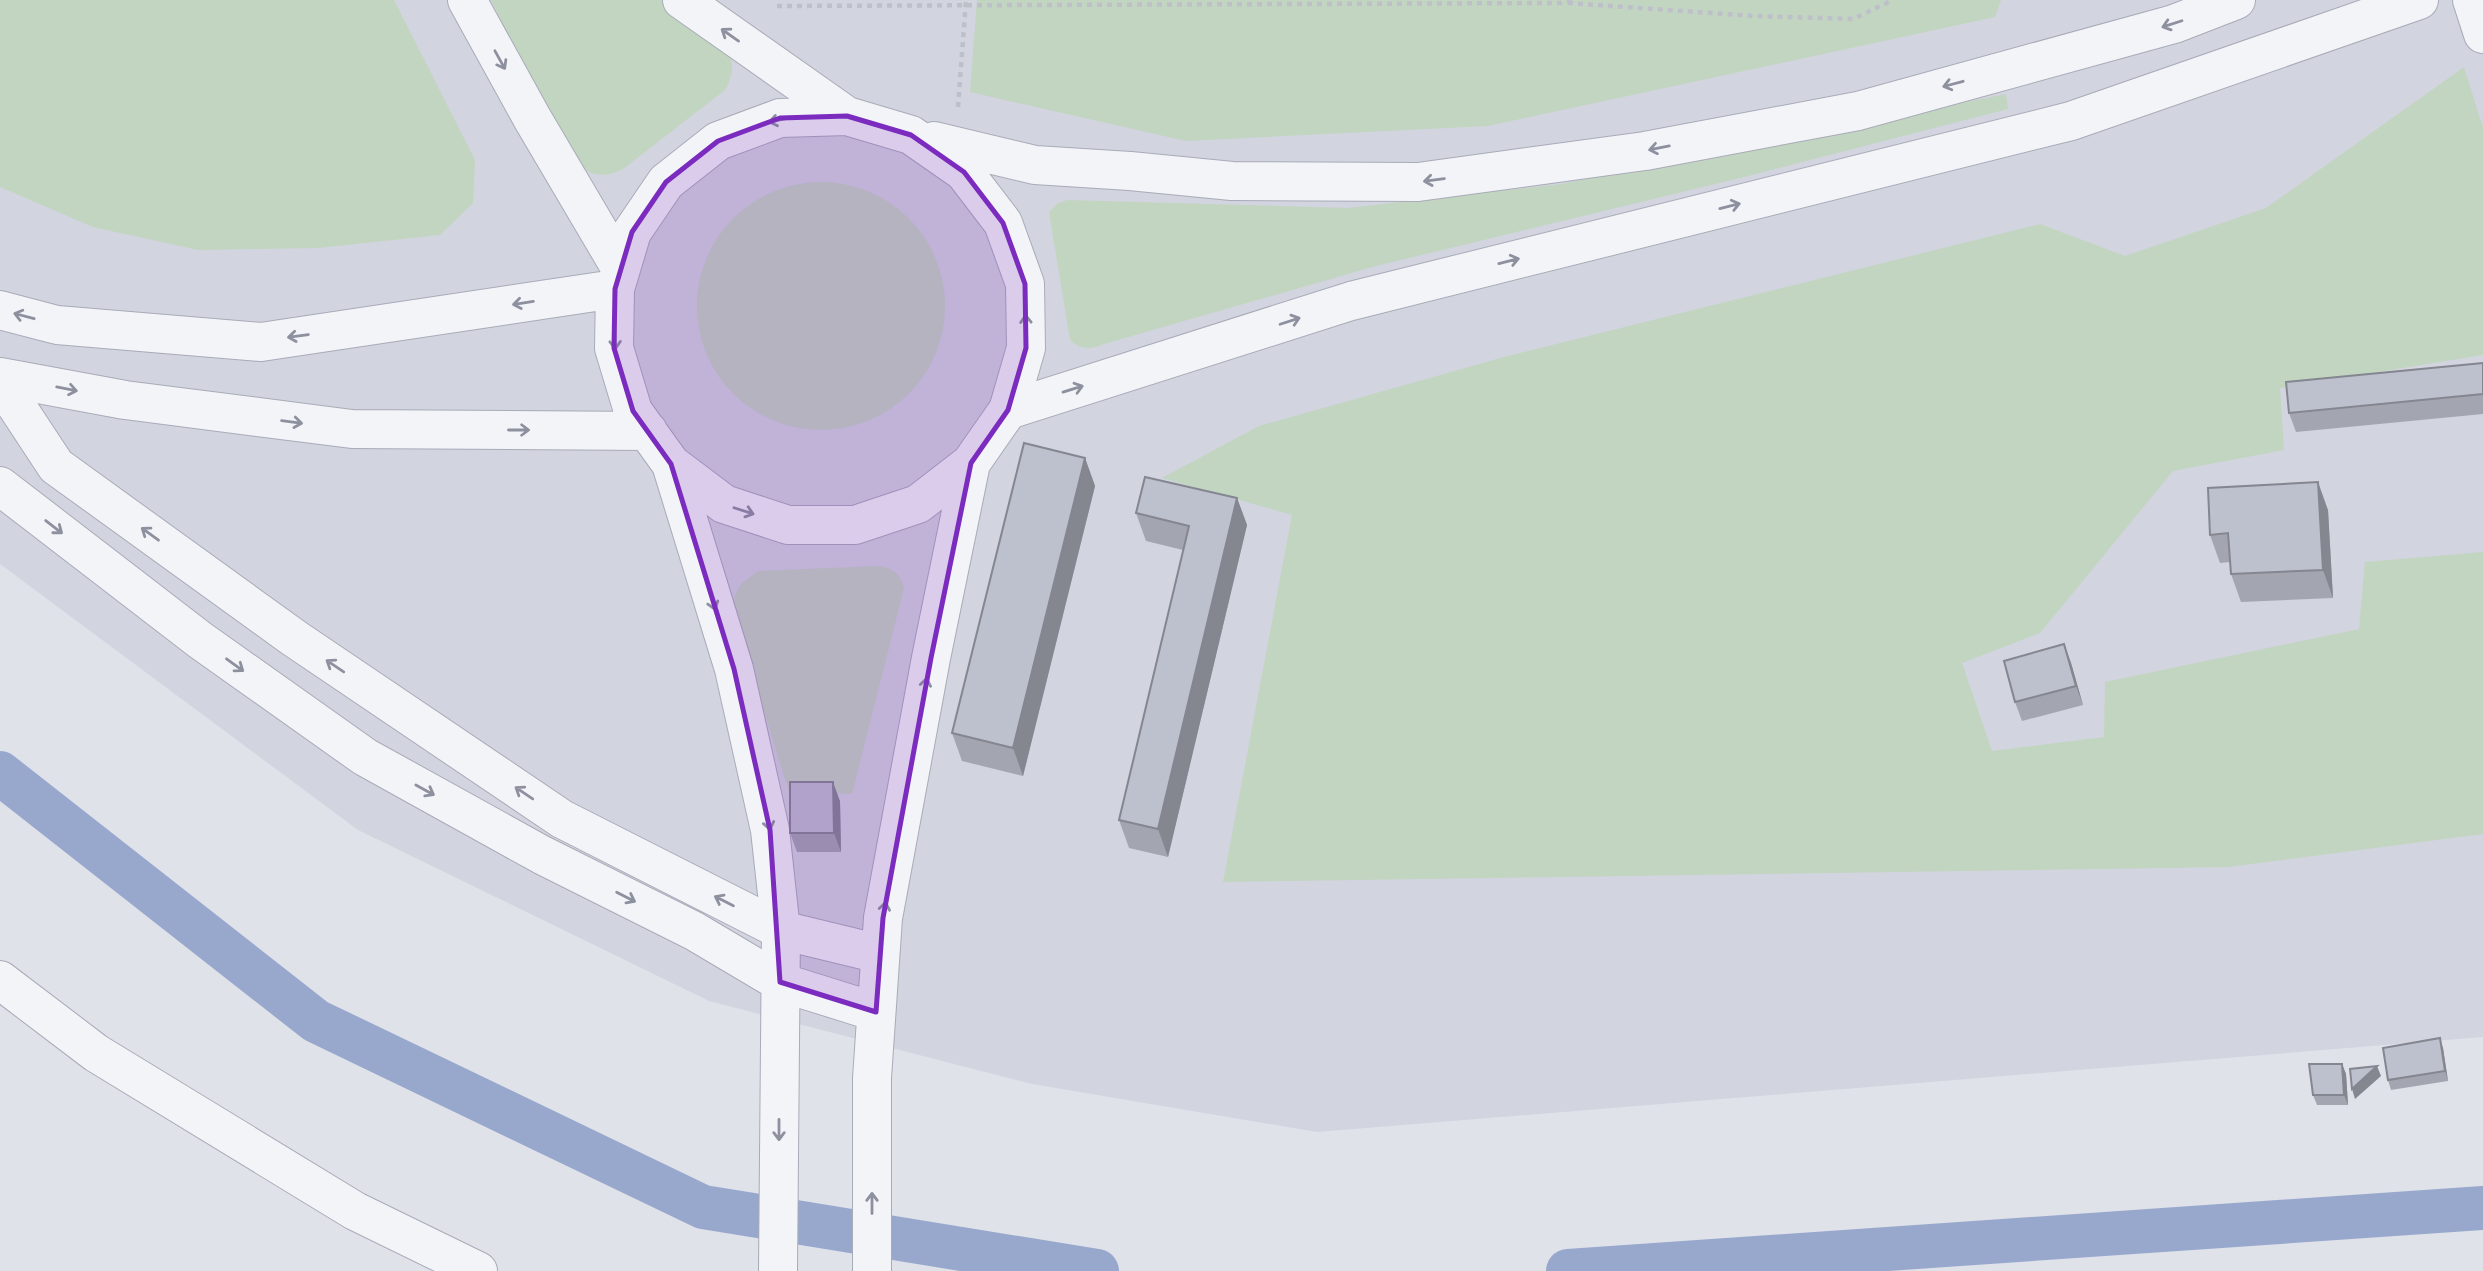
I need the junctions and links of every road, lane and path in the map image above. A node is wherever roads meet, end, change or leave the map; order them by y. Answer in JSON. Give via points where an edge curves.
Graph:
{"nodes":[{"id":1,"x":467,"y":0,"type":"edge"},
{"id":2,"x":682,"y":0,"type":"edge"},
{"id":3,"x":984,"y":0,"type":"edge"},
{"id":4,"x":1574,"y":0,"type":"edge"},
{"id":5,"x":1893,"y":0,"type":"edge"},
{"id":6,"x":2236,"y":0,"type":"edge"},
{"id":7,"x":2419,"y":0,"type":"edge"},
{"id":8,"x":2472,"y":0,"type":"edge"},
{"id":9,"x":1559,"y":1,"type":"edge"},
{"id":10,"x":967,"y":3,"type":"edge"},
{"id":11,"x":978,"y":5,"type":"junction"},
{"id":12,"x":777,"y":6,"type":"dead end"},
{"id":13,"x":2483,"y":34,"type":"edge"},
{"id":14,"x":958,"y":110,"type":"dead end"},
{"id":15,"x":847,"y":116,"type":"junction"},
{"id":16,"x":911,"y":135,"type":"junction"},
{"id":17,"x":618,"y":279,"type":"junction"},
{"id":18,"x":0,"y":310,"type":"edge"},
{"id":19,"x":0,"y":379,"type":"edge"},
{"id":20,"x":1008,"y":410,"type":"junction"},
{"id":21,"x":648,"y":431,"type":"junction"},
{"id":22,"x":971,"y":463,"type":"junction"},
{"id":23,"x":671,"y":464,"type":"junction"},
{"id":24,"x":0,"y":486,"type":"edge"},
{"id":25,"x":781,"y":930,"type":"junction"},
{"id":26,"x":880,"y":954,"type":"junction"},
{"id":27,"x":0,"y":980,"type":"edge"},
{"id":28,"x":780,"y":982,"type":"junction"},
{"id":29,"x":876,"y":1012,"type":"junction"},
{"id":30,"x":478,"y":1271,"type":"edge"},
{"id":31,"x":778,"y":1271,"type":"edge"},
{"id":32,"x":872,"y":1271,"type":"edge"}],
"edges":[{"from":1,"to":17,"type":"street","one_way":true},
{"from":15,"to":2,"type":"street","one_way":true},
{"from":3,"to":11,"type":"path"},
{"from":4,"to":9,"type":"path"},
{"from":5,"to":9,"type":"path","via":[[1853,19]]},
{"from":6,"to":16,"type":"street","one_way":true,"via":[[2174,24],[1858,111],[1645,151],[1418,182],[1232,181],[1035,165]]},
{"from":20,"to":7,"type":"street","one_way":true,"via":[[1352,301],[2071,121]]},
{"from":8,"to":13,"type":"street"},
{"from":9,"to":11,"type":"path"},
{"from":10,"to":11,"type":"path"},
{"from":10,"to":12,"type":"path"},
{"from":10,"to":14,"type":"path"},
{"from":15,"to":16,"type":"street"},
{"from":15,"to":17,"type":"street","one_way":true,"via":[[780,118],[718,141],[666,182],[632,232]]},
{"from":20,"to":16,"type":"street","one_way":true,"via":[[1026,348],[1024,284],[1003,223],[964,172]]},
{"from":17,"to":18,"type":"street","one_way":true,"via":[[261,342],[57,325]]},
{"from":17,"to":21,"type":"street","one_way":true,"via":[[614,348],[633,411]]},
{"from":19,"to":21,"type":"street","one_way":true,"via":[[352,429]]},
{"from":25,"to":19,"type":"street","one_way":true,"via":[[562,819],[294,638],[55,466]]},
{"from":20,"to":22,"type":"street"},
{"from":21,"to":23,"type":"street"},
{"from":23,"to":22,"type":"street","one_way":true,"via":[[724,504],[788,525],[855,525],[918,504]]},
{"from":26,"to":22,"type":"street","one_way":true,"via":[[931,658]]},
{"from":23,"to":25,"type":"street","one_way":true,"via":[[734,669],[770,830]]},
{"from":24,"to":28,"type":"street","one_way":true,"via":[[201,640],[365,757],[542,855],[694,931]]},
{"from":25,"to":26,"type":"street"},
{"from":25,"to":28,"type":"street"},
{"from":26,"to":29,"type":"street"},
{"from":27,"to":30,"type":"street","via":[[96,1053],[355,1211]]},
{"from":28,"to":29,"type":"street"},
{"from":28,"to":31,"type":"street","one_way":true},
{"from":32,"to":29,"type":"street","one_way":true}]}
